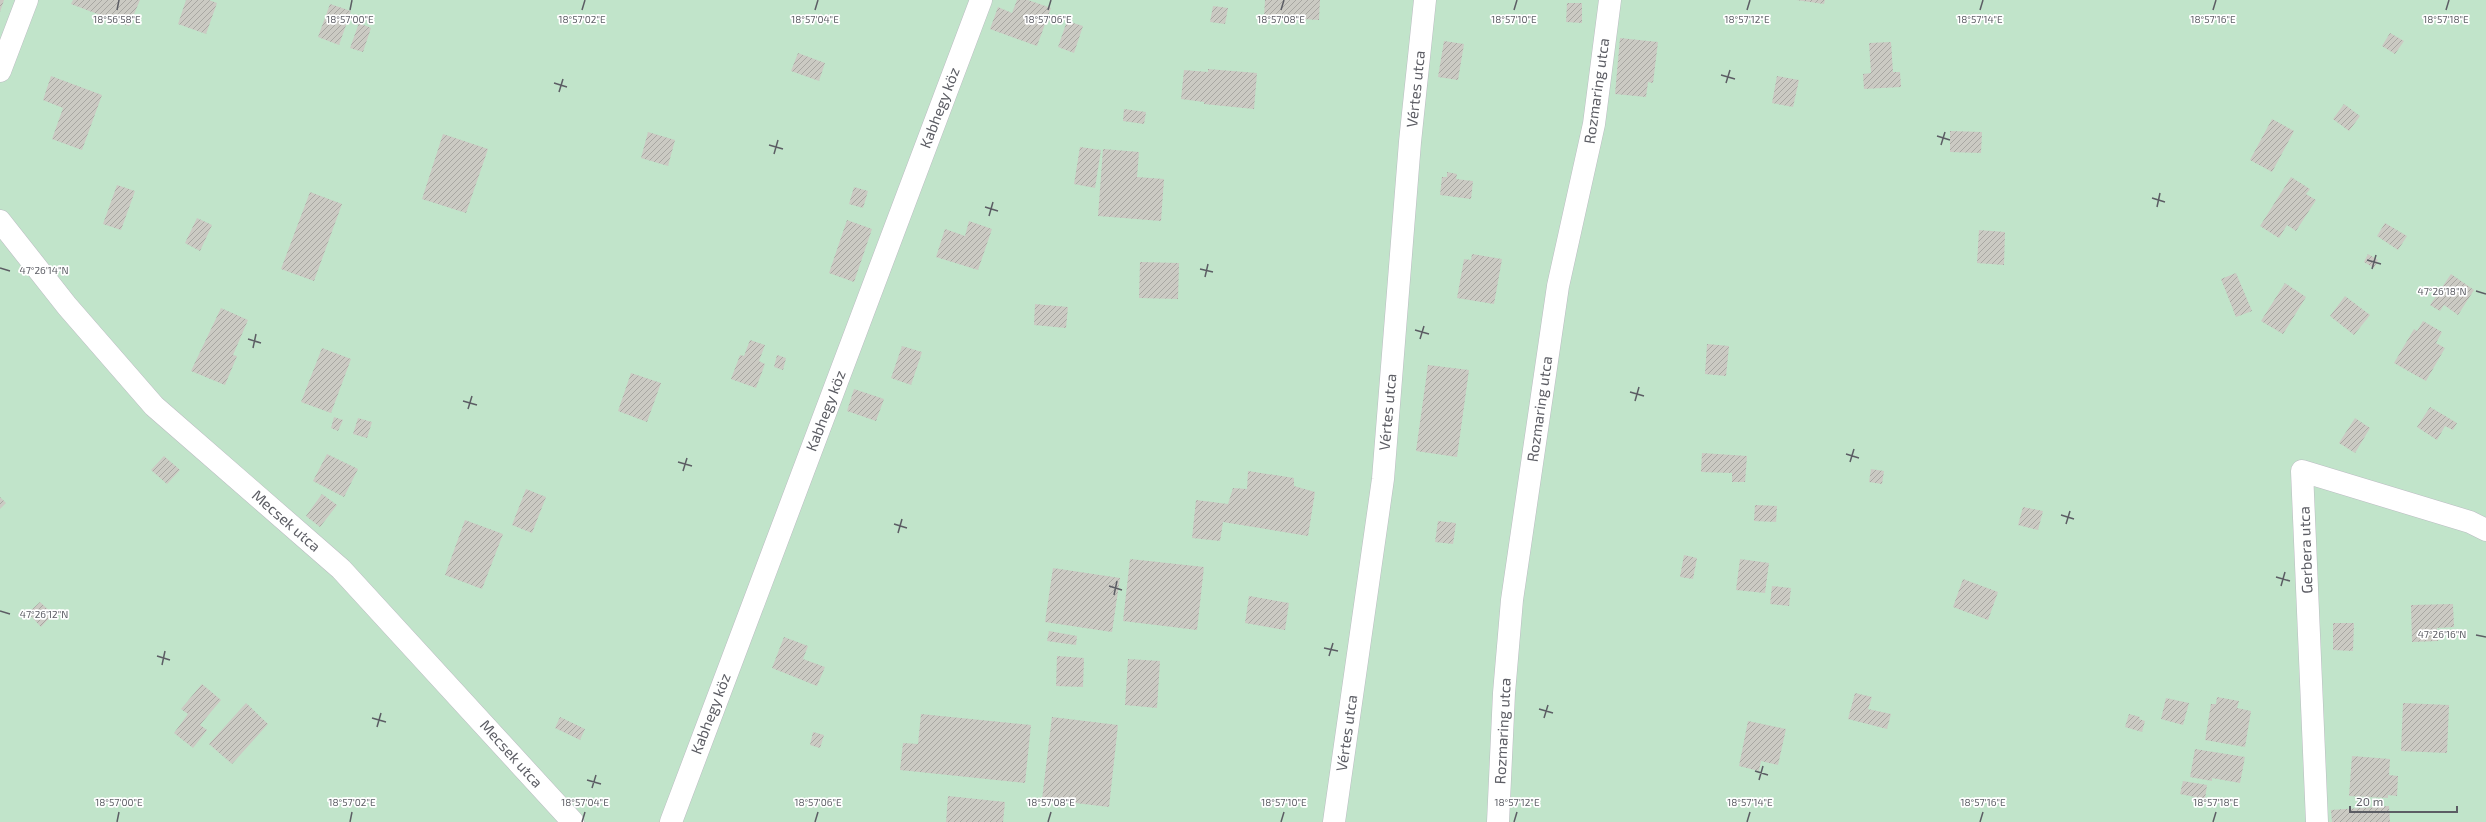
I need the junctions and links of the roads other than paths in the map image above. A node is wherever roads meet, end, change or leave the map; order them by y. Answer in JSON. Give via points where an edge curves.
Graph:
{"nodes":[{"id":1,"x":27,"y":0,"type":"edge"},
{"id":2,"x":981,"y":0,"type":"edge"},
{"id":3,"x":1425,"y":0,"type":"edge"},
{"id":4,"x":1610,"y":0,"type":"edge"},
{"id":5,"x":0,"y":71,"type":"edge"},
{"id":6,"x":0,"y":220,"type":"edge"},
{"id":7,"x":2486,"y":530,"type":"edge"},
{"id":8,"x":573,"y":822,"type":"edge"},
{"id":9,"x":671,"y":822,"type":"edge"},
{"id":10,"x":1334,"y":822,"type":"edge"},
{"id":11,"x":1498,"y":822,"type":"edge"},
{"id":12,"x":2317,"y":822,"type":"edge"}],
"edges":[{"from":1,"to":5,"type":"street"},
{"from":2,"to":9,"type":"street","name":"Kabhegy köz"},
{"from":3,"to":10,"type":"street","name":"Vértes utca","via":[[1383,479]]},
{"from":4,"to":11,"type":"street","name":"Rozmaring utca","via":[[1594,124],[1558,286],[1512,600],[1504,693]]},
{"from":6,"to":8,"type":"street","name":"Mecsek utca","via":[[67,306],[154,406],[341,569]]},
{"from":7,"to":12,"type":"street","name":"Gerbera utca","via":[[2470,522],[2302,472]]}]}
